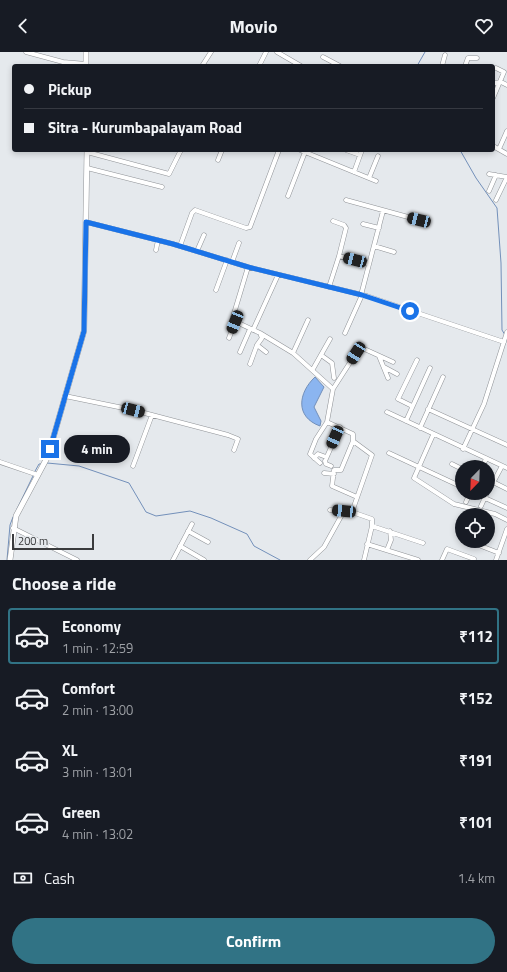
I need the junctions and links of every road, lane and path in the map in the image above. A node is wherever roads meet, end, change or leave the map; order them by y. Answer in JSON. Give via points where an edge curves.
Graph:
{"nodes":[{"id":1,"x":26,"y":52,"type":"edge"},
{"id":2,"x":86,"y":52,"type":"edge"},
{"id":3,"x":211,"y":52,"type":"edge"},
{"id":4,"x":266,"y":52,"type":"edge"},
{"id":5,"x":278,"y":52,"type":"edge"},
{"id":6,"x":283,"y":53,"type":"edge"},
{"id":7,"x":445,"y":55,"type":"dead end"},
{"id":8,"x":323,"y":57,"type":"dead end"},
{"id":9,"x":478,"y":58,"type":"dead end"},
{"id":10,"x":78,"y":64,"type":"edge"},
{"id":11,"x":86,"y":64,"type":"edge"},
{"id":12,"x":203,"y":64,"type":"edge"},
{"id":13,"x":260,"y":64,"type":"edge"},
{"id":14,"x":298,"y":64,"type":"edge"},
{"id":15,"x":336,"y":64,"type":"edge"},
{"id":16,"x":443,"y":64,"type":"edge"},
{"id":17,"x":466,"y":64,"type":"edge"},
{"id":18,"x":496,"y":68,"type":"dead end"},
{"id":19,"x":501,"y":82,"type":"junction"},
{"id":20,"x":495,"y":83,"type":"edge"},
{"id":21,"x":507,"y":85,"type":"edge"},
{"id":22,"x":495,"y":94,"type":"edge"},
{"id":23,"x":507,"y":131,"type":"edge"},
{"id":24,"x":495,"y":147,"type":"edge"},
{"id":25,"x":499,"y":149,"type":"junction"},
{"id":26,"x":87,"y":152,"type":"edge"},
{"id":27,"x":91,"y":152,"type":"edge"},
{"id":28,"x":180,"y":152,"type":"edge"},
{"id":29,"x":221,"y":152,"type":"edge"},
{"id":30,"x":278,"y":152,"type":"edge"},
{"id":31,"x":305,"y":152,"type":"joint"},
{"id":32,"x":352,"y":152,"type":"edge"},
{"id":33,"x":361,"y":152,"type":"edge"},
{"id":34,"x":507,"y":154,"type":"edge"},
{"id":35,"x":360,"y":155,"type":"junction"},
{"id":36,"x":378,"y":156,"type":"dead end"},
{"id":37,"x":218,"y":160,"type":"dead end"},
{"id":38,"x":86,"y":168,"type":"junction"},
{"id":39,"x":354,"y":172,"type":"junction"},
{"id":40,"x":489,"y":174,"type":"dead end"},
{"id":41,"x":496,"y":175,"type":"junction"},
{"id":42,"x":507,"y":177,"type":"edge"},
{"id":43,"x":369,"y":178,"type":"junction"},
{"id":44,"x":376,"y":181,"type":"dead end"},
{"id":45,"x":162,"y":187,"type":"dead end"},
{"id":46,"x":489,"y":191,"type":"dead end"},
{"id":47,"x":288,"y":196,"type":"dead end"},
{"id":48,"x":346,"y":200,"type":"dead end"},
{"id":49,"x":496,"y":200,"type":"dead end"},
{"id":50,"x":383,"y":211,"type":"junction"},
{"id":51,"x":419,"y":220,"type":"dead end"},
{"id":52,"x":333,"y":221,"type":"dead end"},
{"id":53,"x":86,"y":222,"type":"junction"},
{"id":54,"x":363,"y":224,"type":"dead end"},
{"id":55,"x":379,"y":228,"type":"junction"},
{"id":56,"x":204,"y":235,"type":"dead end"},
{"id":57,"x":158,"y":240,"type":"junction"},
{"id":58,"x":239,"y":243,"type":"dead end"},
{"id":59,"x":180,"y":246,"type":"junction"},
{"id":60,"x":374,"y":246,"type":"junction"},
{"id":61,"x":156,"y":250,"type":"dead end"},
{"id":62,"x":197,"y":251,"type":"junction"},
{"id":63,"x":394,"y":252,"type":"dead end"},
{"id":64,"x":339,"y":256,"type":"junction"},
{"id":65,"x":226,"y":260,"type":"junction"},
{"id":66,"x":232,"y":262,"type":"junction"},
{"id":67,"x":369,"y":264,"type":"junction"},
{"id":68,"x":248,"y":267,"type":"junction"},
{"id":69,"x":278,"y":275,"type":"junction"},
{"id":70,"x":329,"y":287,"type":"junction"},
{"id":71,"x":216,"y":290,"type":"dead end"},
{"id":72,"x":361,"y":295,"type":"junction"},
{"id":73,"x":308,"y":320,"type":"dead end"},
{"id":74,"x":235,"y":322,"type":"junction"},
{"id":75,"x":251,"y":329,"type":"junction"},
{"id":76,"x":260,"y":333,"type":"junction"},
{"id":77,"x":345,"y":333,"type":"dead end"},
{"id":78,"x":505,"y":337,"type":"edge"},
{"id":79,"x":229,"y":338,"type":"dead end"},
{"id":80,"x":330,"y":339,"type":"dead end"},
{"id":81,"x":257,"y":345,"type":"junction"},
{"id":82,"x":240,"y":352,"type":"dead end"},
{"id":83,"x":266,"y":352,"type":"dead end"},
{"id":84,"x":293,"y":353,"type":"junction"},
{"id":85,"x":321,"y":355,"type":"junction"},
{"id":86,"x":379,"y":356,"type":"junction"},
{"id":87,"x":417,"y":360,"type":"dead end"},
{"id":88,"x":393,"y":362,"type":"dead end"},
{"id":89,"x":250,"y":364,"type":"dead end"},
{"id":90,"x":384,"y":367,"type":"junction"},
{"id":91,"x":430,"y":368,"type":"dead end"},
{"id":92,"x":313,"y":370,"type":"junction"},
{"id":93,"x":397,"y":374,"type":"dead end"},
{"id":94,"x":443,"y":377,"type":"dead end"},
{"id":95,"x":334,"y":378,"type":"dead end"},
{"id":96,"x":388,"y":378,"type":"dead end"},
{"id":97,"x":333,"y":389,"type":"junction"},
{"id":98,"x":65,"y":396,"type":"junction"},
{"id":99,"x":412,"y":406,"type":"junction"},
{"id":100,"x":428,"y":409,"type":"junction"},
{"id":101,"x":387,"y":412,"type":"dead end"},
{"id":102,"x":152,"y":414,"type":"junction"},
{"id":103,"x":406,"y":421,"type":"junction"},
{"id":104,"x":327,"y":422,"type":"junction"},
{"id":105,"x":340,"y":427,"type":"junction"},
{"id":106,"x":420,"y":428,"type":"junction"},
{"id":107,"x":472,"y":429,"type":"junction"},
{"id":108,"x":433,"y":435,"type":"junction"},
{"id":109,"x":353,"y":441,"type":"junction"},
{"id":110,"x":507,"y":445,"type":"edge"},
{"id":111,"x":463,"y":449,"type":"junction"},
{"id":112,"x":234,"y":450,"type":"dead end"},
{"id":113,"x":389,"y":453,"type":"dead end"},
{"id":114,"x":326,"y":457,"type":"junction"},
{"id":115,"x":314,"y":458,"type":"junction"},
{"id":116,"x":486,"y":459,"type":"joint"},
{"id":117,"x":0,"y":462,"type":"edge"},
{"id":118,"x":320,"y":463,"type":"dead end"},
{"id":119,"x":452,"y":464,"type":"dead end"},
{"id":120,"x":133,"y":466,"type":"dead end"},
{"id":121,"x":331,"y":466,"type":"dead end"},
{"id":122,"x":455,"y":466,"type":"edge"},
{"id":123,"x":502,"y":466,"type":"junction"},
{"id":124,"x":419,"y":467,"type":"junction"},
{"id":125,"x":507,"y":468,"type":"edge"},
{"id":126,"x":324,"y":473,"type":"dead end"},
{"id":127,"x":35,"y":474,"type":"junction"},
{"id":128,"x":334,"y":474,"type":"junction"},
{"id":129,"x":495,"y":478,"type":"edge"},
{"id":130,"x":495,"y":483,"type":"edge"},
{"id":131,"x":455,"y":484,"type":"edge"},
{"id":132,"x":507,"y":489,"type":"edge"},
{"id":133,"x":357,"y":497,"type":"junction"},
{"id":134,"x":484,"y":500,"type":"edge"},
{"id":135,"x":489,"y":500,"type":"edge"},
{"id":136,"x":481,"y":506,"type":"dead end"},
{"id":137,"x":507,"y":508,"type":"edge"},
{"id":138,"x":330,"y":510,"type":"dead end"},
{"id":139,"x":344,"y":511,"type":"junction"},
{"id":140,"x":352,"y":512,"type":"junction"},
{"id":141,"x":507,"y":520,"type":"edge"},
{"id":142,"x":192,"y":524,"type":"dead end"},
{"id":143,"x":372,"y":526,"type":"junction"},
{"id":144,"x":13,"y":528,"type":"junction"},
{"id":145,"x":507,"y":530,"type":"edge"},
{"id":146,"x":188,"y":531,"type":"junction"},
{"id":147,"x":390,"y":531,"type":"junction"},
{"id":148,"x":208,"y":542,"type":"dead end"},
{"id":149,"x":423,"y":543,"type":"dead end"},
{"id":150,"x":367,"y":544,"type":"junction"},
{"id":151,"x":180,"y":546,"type":"junction"},
{"id":152,"x":486,"y":548,"type":"edge"},
{"id":153,"x":387,"y":550,"type":"junction"},
{"id":154,"x":499,"y":553,"type":"junction"},
{"id":155,"x":398,"y":554,"type":"junction"},
{"id":156,"x":194,"y":555,"type":"junction"},
{"id":157,"x":474,"y":559,"type":"dead end"},
{"id":158,"x":10,"y":560,"type":"edge"},
{"id":159,"x":77,"y":560,"type":"edge"},
{"id":160,"x":173,"y":560,"type":"edge"},
{"id":161,"x":191,"y":560,"type":"edge"},
{"id":162,"x":204,"y":560,"type":"edge"},
{"id":163,"x":310,"y":560,"type":"edge"},
{"id":164,"x":364,"y":560,"type":"edge"},
{"id":165,"x":397,"y":560,"type":"edge"},
{"id":166,"x":418,"y":560,"type":"edge"},
{"id":167,"x":442,"y":560,"type":"edge"},
{"id":168,"x":496,"y":560,"type":"edge"}],
"edges":[{"from":1,"to":10,"type":"street"},
{"from":2,"to":11,"type":"main road"},
{"from":3,"to":12,"type":"street"},
{"from":4,"to":13,"type":"street"},
{"from":5,"to":6,"type":"street"},
{"from":6,"to":14,"type":"street"},
{"from":7,"to":16,"type":"street"},
{"from":8,"to":15,"type":"street"},
{"from":9,"to":17,"type":"street","via":[[468,58]]},
{"from":18,"to":19,"type":"street","via":[[504,72]]},
{"from":19,"to":20,"type":"street"},
{"from":19,"to":21,"type":"street"},
{"from":19,"to":22,"type":"street"},
{"from":23,"to":25,"type":"street"},
{"from":24,"to":25,"type":"street"},
{"from":25,"to":34,"type":"street"},
{"from":26,"to":38,"type":"main road"},
{"from":27,"to":28,"type":"street","via":[[169,174]]},
{"from":29,"to":37,"type":"street"},
{"from":30,"to":59,"type":"street","via":[[250,227],[246,228],[195,210]]},
{"from":31,"to":39,"type":"street"},
{"from":31,"to":47,"type":"street"},
{"from":32,"to":35,"type":"street"},
{"from":33,"to":35,"type":"street"},
{"from":35,"to":39,"type":"street"},
{"from":36,"to":43,"type":"street"},
{"from":38,"to":45,"type":"street"},
{"from":38,"to":53,"type":"main road"},
{"from":39,"to":43,"type":"street"},
{"from":40,"to":41,"type":"street"},
{"from":41,"to":42,"type":"street"},
{"from":41,"to":46,"type":"street"},
{"from":42,"to":49,"type":"street"},
{"from":43,"to":44,"type":"street"},
{"from":48,"to":50,"type":"street"},
{"from":50,"to":51,"type":"street"},
{"from":50,"to":55,"type":"street"},
{"from":52,"to":64,"type":"street","via":[[346,228]]},
{"from":53,"to":57,"type":"street"},
{"from":53,"to":98,"type":"main road","via":[[84,331]]},
{"from":54,"to":55,"type":"street"},
{"from":55,"to":60,"type":"street"},
{"from":56,"to":62,"type":"street"},
{"from":57,"to":59,"type":"street"},
{"from":57,"to":61,"type":"street"},
{"from":58,"to":66,"type":"street"},
{"from":59,"to":62,"type":"street"},
{"from":60,"to":63,"type":"street"},
{"from":60,"to":67,"type":"street"},
{"from":62,"to":65,"type":"street"},
{"from":64,"to":67,"type":"street"},
{"from":64,"to":70,"type":"street"},
{"from":65,"to":66,"type":"street"},
{"from":65,"to":71,"type":"street"},
{"from":66,"to":68,"type":"street"},
{"from":67,"to":72,"type":"street"},
{"from":68,"to":69,"type":"street"},
{"from":68,"to":74,"type":"street","via":[[232,320]]},
{"from":69,"to":70,"type":"street"},
{"from":69,"to":75,"type":"street"},
{"from":70,"to":72,"type":"street"},
{"from":72,"to":77,"type":"street"},
{"from":72,"to":78,"type":"street"},
{"from":73,"to":84,"type":"street"},
{"from":74,"to":75,"type":"street"},
{"from":74,"to":79,"type":"street"},
{"from":75,"to":76,"type":"street"},
{"from":75,"to":82,"type":"street"},
{"from":76,"to":81,"type":"street","via":[[262,338]]},
{"from":76,"to":84,"type":"street"},
{"from":78,"to":107,"type":"street","via":[[484,404]]},
{"from":80,"to":85,"type":"street"},
{"from":81,"to":83,"type":"street"},
{"from":81,"to":89,"type":"street"},
{"from":84,"to":92,"type":"street"},
{"from":85,"to":92,"type":"street"},
{"from":85,"to":95,"type":"street","via":[[332,364]]},
{"from":86,"to":88,"type":"street"},
{"from":86,"to":90,"type":"street"},
{"from":86,"to":97,"type":"street","via":[[360,347]]},
{"from":87,"to":99,"type":"street","via":[[398,399]]},
{"from":90,"to":93,"type":"street"},
{"from":90,"to":96,"type":"street"},
{"from":91,"to":99,"type":"street"},
{"from":92,"to":97,"type":"street"},
{"from":94,"to":100,"type":"street"},
{"from":97,"to":104,"type":"street"},
{"from":98,"to":102,"type":"street"},
{"from":98,"to":127,"type":"main road","via":[[53,441],[44,464]]},
{"from":99,"to":103,"type":"street"},
{"from":100,"to":106,"type":"street"},
{"from":100,"to":107,"type":"street"},
{"from":101,"to":103,"type":"street"},
{"from":102,"to":112,"type":"street","via":[[236,438],[238,442]]},
{"from":102,"to":120,"type":"street"},
{"from":103,"to":106,"type":"street"},
{"from":104,"to":105,"type":"street"},
{"from":104,"to":115,"type":"street","via":[[310,454]]},
{"from":105,"to":109,"type":"street","via":[[353,434]]},
{"from":105,"to":114,"type":"street"},
{"from":106,"to":108,"type":"street"},
{"from":107,"to":110,"type":"street"},
{"from":107,"to":111,"type":"street"},
{"from":108,"to":111,"type":"street"},
{"from":108,"to":124,"type":"street"},
{"from":109,"to":128,"type":"street","via":[[341,470],[334,470]]},
{"from":109,"to":133,"type":"street","via":[[372,455]]},
{"from":111,"to":116,"type":"street"},
{"from":113,"to":124,"type":"street"},
{"from":114,"to":115,"type":"street","via":[[318,454]]},
{"from":114,"to":121,"type":"street","via":[[326,464]]},
{"from":115,"to":118,"type":"street"},
{"from":116,"to":123,"type":"street"},
{"from":117,"to":127,"type":"street"},
{"from":119,"to":122,"type":"street"},
{"from":123,"to":125,"type":"street"},
{"from":123,"to":129,"type":"street"},
{"from":124,"to":131,"type":"street"},
{"from":124,"to":141,"type":"street","via":[[414,478],[444,498],[454,504],[495,514]]},
{"from":126,"to":128,"type":"street"},
{"from":127,"to":144,"type":"main road"},
{"from":128,"to":133,"type":"street","via":[[332,486]]},
{"from":130,"to":132,"type":"street"},
{"from":133,"to":140,"type":"street"},
{"from":134,"to":136,"type":"street"},
{"from":135,"to":137,"type":"street"},
{"from":138,"to":139,"type":"street"},
{"from":139,"to":140,"type":"street"},
{"from":139,"to":163,"type":"street","via":[[324,547]]},
{"from":140,"to":143,"type":"street","via":[[372,519]]},
{"from":142,"to":146,"type":"street"},
{"from":143,"to":147,"type":"street"},
{"from":143,"to":150,"type":"street"},
{"from":144,"to":158,"type":"main road"},
{"from":144,"to":159,"type":"street"},
{"from":145,"to":154,"type":"street"},
{"from":146,"to":148,"type":"street"},
{"from":146,"to":151,"type":"street"},
{"from":147,"to":149,"type":"street"},
{"from":147,"to":153,"type":"street"},
{"from":150,"to":153,"type":"street"},
{"from":150,"to":164,"type":"street"},
{"from":151,"to":156,"type":"street"},
{"from":151,"to":160,"type":"street"},
{"from":152,"to":154,"type":"street"},
{"from":153,"to":155,"type":"street"},
{"from":154,"to":168,"type":"street"},
{"from":155,"to":165,"type":"street"},
{"from":155,"to":166,"type":"street"},
{"from":156,"to":161,"type":"street"},
{"from":156,"to":162,"type":"street"},
{"from":157,"to":167,"type":"street","via":[[447,549]]}]}
